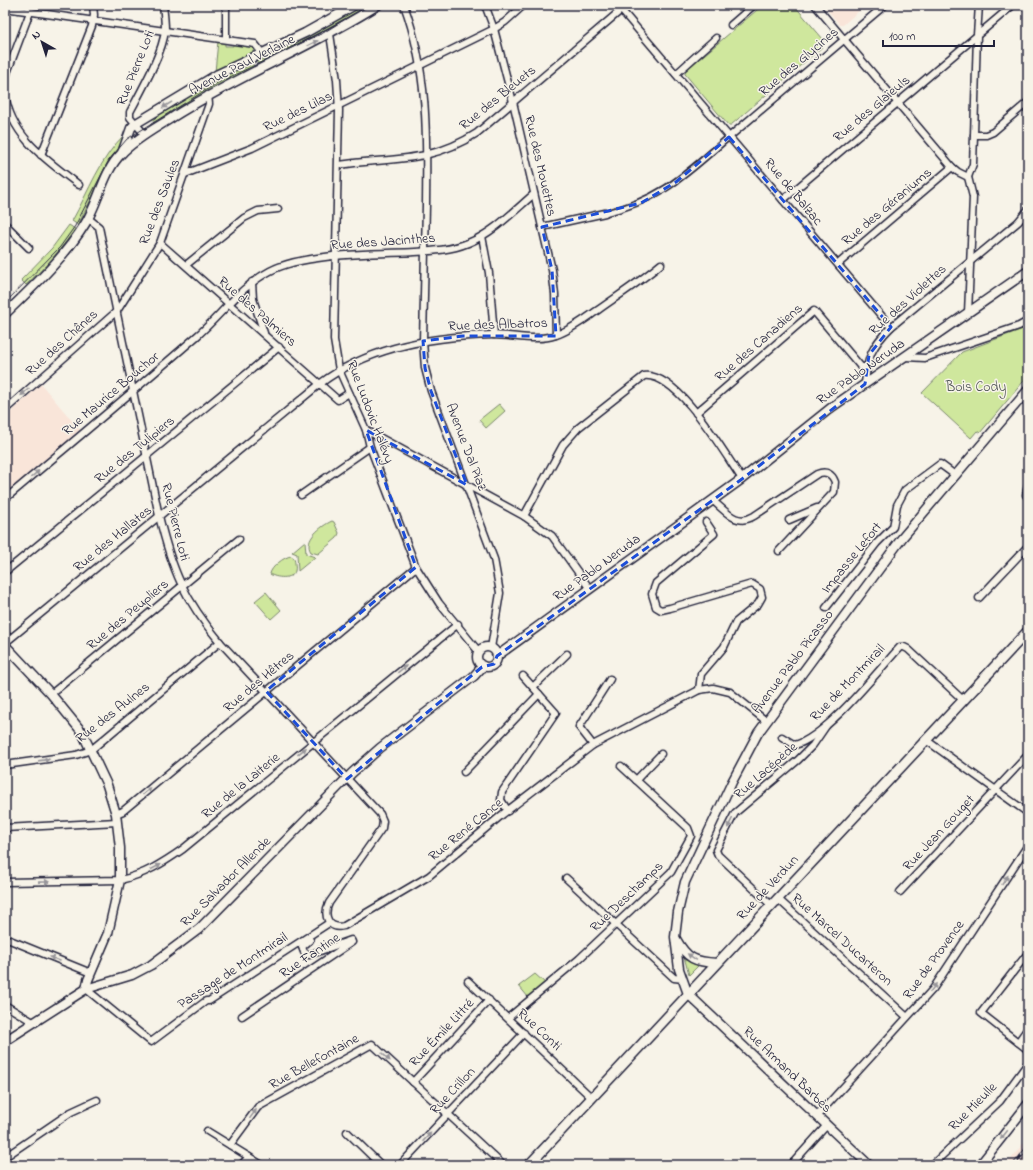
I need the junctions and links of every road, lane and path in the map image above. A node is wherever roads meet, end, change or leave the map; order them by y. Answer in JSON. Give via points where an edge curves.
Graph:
{"nodes":[{"id":1,"x":93,"y":5,"type":"edge"},
{"id":2,"x":163,"y":5,"type":"edge"},
{"id":3,"x":226,"y":5,"type":"edge"},
{"id":4,"x":355,"y":5,"type":"edge"},
{"id":5,"x":378,"y":5,"type":"edge"},
{"id":6,"x":404,"y":5,"type":"edge"},
{"id":7,"x":485,"y":5,"type":"edge"},
{"id":8,"x":524,"y":5,"type":"edge"},
{"id":9,"x":627,"y":5,"type":"edge"},
{"id":10,"x":754,"y":5,"type":"edge"},
{"id":11,"x":815,"y":5,"type":"edge"},
{"id":12,"x":885,"y":5,"type":"edge"},
{"id":13,"x":979,"y":5,"type":"edge"},
{"id":14,"x":1013,"y":5,"type":"edge"},
{"id":15,"x":619,"y":7,"type":"edge"},
{"id":16,"x":5,"y":8,"type":"edge"},
{"id":17,"x":30,"y":8,"type":"edge"},
{"id":18,"x":94,"y":21,"type":"junction"},
{"id":19,"x":731,"y":25,"type":"dead end"},
{"id":20,"x":494,"y":29,"type":"junction"},
{"id":21,"x":165,"y":30,"type":"junction"},
{"id":22,"x":330,"y":34,"type":"junction"},
{"id":23,"x":977,"y":36,"type":"junction"},
{"id":24,"x":716,"y":38,"type":"dead end"},
{"id":25,"x":226,"y":39,"type":"junction"},
{"id":26,"x":845,"y":39,"type":"junction"},
{"id":27,"x":262,"y":53,"type":"junction"},
{"id":28,"x":420,"y":65,"type":"junction"},
{"id":29,"x":676,"y":74,"type":"junction"},
{"id":30,"x":5,"y":86,"type":"edge"},
{"id":31,"x":5,"y":94,"type":"edge"},
{"id":32,"x":208,"y":94,"type":"junction"},
{"id":33,"x":513,"y":102,"type":"junction"},
{"id":34,"x":899,"y":102,"type":"junction"},
{"id":35,"x":1028,"y":102,"type":"edge"},
{"id":36,"x":339,"y":105,"type":"junction"},
{"id":37,"x":135,"y":124,"type":"junction"},
{"id":38,"x":145,"y":134,"type":"junction"},
{"id":39,"x":974,"y":135,"type":"junction"},
{"id":40,"x":729,"y":137,"type":"junction"},
{"id":41,"x":121,"y":153,"type":"junction"},
{"id":42,"x":40,"y":155,"type":"junction"},
{"id":43,"x":427,"y":156,"type":"junction"},
{"id":44,"x":339,"y":165,"type":"junction"},
{"id":45,"x":952,"y":167,"type":"junction"},
{"id":46,"x":185,"y":174,"type":"junction"},
{"id":47,"x":968,"y":177,"type":"junction"},
{"id":48,"x":79,"y":185,"type":"dead end"},
{"id":49,"x":534,"y":194,"type":"junction"},
{"id":50,"x":783,"y":200,"type":"junction"},
{"id":51,"x":278,"y":209,"type":"dead end"},
{"id":52,"x":1028,"y":210,"type":"edge"},
{"id":53,"x":605,"y":213,"type":"joint"},
{"id":54,"x":88,"y":218,"type":"junction"},
{"id":55,"x":5,"y":224,"type":"edge"},
{"id":56,"x":542,"y":227,"type":"junction"},
{"id":57,"x":482,"y":236,"type":"junction"},
{"id":58,"x":160,"y":243,"type":"junction"},
{"id":59,"x":29,"y":248,"type":"dead end"},
{"id":60,"x":425,"y":252,"type":"junction"},
{"id":61,"x":336,"y":257,"type":"junction"},
{"id":62,"x":969,"y":262,"type":"junction"},
{"id":63,"x":661,"y":264,"type":"dead end"},
{"id":64,"x":838,"y":264,"type":"junction"},
{"id":65,"x":186,"y":265,"type":"junction"},
{"id":66,"x":1028,"y":271,"type":"edge"},
{"id":67,"x":252,"y":282,"type":"junction"},
{"id":68,"x":230,"y":305,"type":"junction"},
{"id":69,"x":117,"y":311,"type":"junction"},
{"id":70,"x":968,"y":313,"type":"junction"},
{"id":71,"x":5,"y":314,"type":"edge"},
{"id":72,"x":1028,"y":321,"type":"edge"},
{"id":73,"x":891,"y":327,"type":"junction"},
{"id":74,"x":264,"y":334,"type":"junction"},
{"id":75,"x":494,"y":335,"type":"junction"},
{"id":76,"x":556,"y":335,"type":"junction"},
{"id":77,"x":423,"y":341,"type":"junction"},
{"id":78,"x":279,"y":347,"type":"junction"},
{"id":79,"x":905,"y":357,"type":"junction"},
{"id":80,"x":866,"y":367,"type":"junction"},
{"id":81,"x":340,"y":370,"type":"junction"},
{"id":82,"x":329,"y":377,"type":"joint"},
{"id":83,"x":321,"y":383,"type":"junction"},
{"id":84,"x":865,"y":384,"type":"junction"},
{"id":85,"x":1028,"y":390,"type":"edge"},
{"id":86,"x":133,"y":392,"type":"junction"},
{"id":87,"x":349,"y":393,"type":"junction"},
{"id":88,"x":5,"y":410,"type":"edge"},
{"id":89,"x":696,"y":413,"type":"junction"},
{"id":90,"x":366,"y":430,"type":"junction"},
{"id":91,"x":370,"y":446,"type":"junction"},
{"id":92,"x":147,"y":456,"type":"junction"},
{"id":93,"x":955,"y":475,"type":"junction"},
{"id":94,"x":742,"y":479,"type":"junction"},
{"id":95,"x":467,"y":485,"type":"junction"},
{"id":96,"x":1028,"y":485,"type":"edge"},
{"id":97,"x":301,"y":495,"type":"dead end"},
{"id":98,"x":1028,"y":497,"type":"edge"},
{"id":99,"x":5,"y":499,"type":"edge"},
{"id":100,"x":712,"y":500,"type":"junction"},
{"id":101,"x":819,"y":508,"type":"junction"},
{"id":102,"x":159,"y":516,"type":"junction"},
{"id":103,"x":524,"y":516,"type":"junction"},
{"id":104,"x":789,"y":520,"type":"dead end"},
{"id":105,"x":706,"y":522,"type":"dead end"},
{"id":106,"x":239,"y":539,"type":"dead end"},
{"id":107,"x":1028,"y":546,"type":"edge"},
{"id":108,"x":779,"y":551,"type":"dead end"},
{"id":109,"x":416,"y":567,"type":"junction"},
{"id":110,"x":5,"y":572,"type":"edge"},
{"id":111,"x":181,"y":586,"type":"junction"},
{"id":112,"x":590,"y":590,"type":"junction"},
{"id":113,"x":979,"y":598,"type":"dead end"},
{"id":114,"x":826,"y":608,"type":"dead end"},
{"id":115,"x":458,"y":624,"type":"junction"},
{"id":116,"x":1028,"y":631,"type":"edge"},
{"id":117,"x":220,"y":642,"type":"junction"},
{"id":118,"x":5,"y":644,"type":"edge"},
{"id":119,"x":491,"y":648,"type":"junction"},
{"id":120,"x":479,"y":652,"type":"junction"},
{"id":121,"x":567,"y":654,"type":"dead end"},
{"id":122,"x":497,"y":656,"type":"junction"},
{"id":123,"x":482,"y":666,"type":"junction"},
{"id":124,"x":523,"y":676,"type":"dead end"},
{"id":125,"x":610,"y":679,"type":"dead end"},
{"id":126,"x":533,"y":687,"type":"junction"},
{"id":127,"x":699,"y":690,"type":"junction"},
{"id":128,"x":266,"y":691,"type":"junction"},
{"id":129,"x":51,"y":694,"type":"junction"},
{"id":130,"x":539,"y":694,"type":"junction"},
{"id":131,"x":963,"y":700,"type":"junction"},
{"id":132,"x":766,"y":721,"type":"junction"},
{"id":133,"x":826,"y":726,"type":"junction"},
{"id":134,"x":782,"y":737,"type":"dead end"},
{"id":135,"x":926,"y":740,"type":"junction"},
{"id":136,"x":313,"y":742,"type":"junction"},
{"id":137,"x":593,"y":745,"type":"junction"},
{"id":138,"x":91,"y":750,"type":"junction"},
{"id":139,"x":661,"y":754,"type":"dead end"},
{"id":140,"x":1028,"y":755,"type":"edge"},
{"id":141,"x":5,"y":765,"type":"edge"},
{"id":142,"x":621,"y":766,"type":"dead end"},
{"id":143,"x":464,"y":772,"type":"dead end"},
{"id":144,"x":347,"y":778,"type":"junction"},
{"id":145,"x":636,"y":780,"type":"junction"},
{"id":146,"x":996,"y":790,"type":"junction"},
{"id":147,"x":508,"y":811,"type":"junction"},
{"id":148,"x":1028,"y":813,"type":"edge"},
{"id":149,"x":117,"y":818,"type":"junction"},
{"id":150,"x":5,"y":828,"type":"edge"},
{"id":151,"x":1028,"y":845,"type":"edge"},
{"id":152,"x":566,"y":878,"type":"dead end"},
{"id":153,"x":120,"y":880,"type":"junction"},
{"id":154,"x":5,"y":882,"type":"edge"},
{"id":155,"x":900,"y":892,"type":"dead end"},
{"id":156,"x":774,"y":902,"type":"junction"},
{"id":157,"x":330,"y":924,"type":"junction"},
{"id":158,"x":616,"y":925,"type":"junction"},
{"id":159,"x":675,"y":937,"type":"junction"},
{"id":160,"x":5,"y":938,"type":"edge"},
{"id":161,"x":1028,"y":953,"type":"edge"},
{"id":162,"x":717,"y":963,"type":"junction"},
{"id":163,"x":91,"y":973,"type":"junction"},
{"id":164,"x":683,"y":979,"type":"junction"},
{"id":165,"x":468,"y":981,"type":"dead end"},
{"id":166,"x":86,"y":989,"type":"junction"},
{"id":167,"x":688,"y":994,"type":"junction"},
{"id":168,"x":489,"y":1000,"type":"junction"},
{"id":169,"x":5,"y":1005,"type":"edge"},
{"id":170,"x":242,"y":1016,"type":"dead end"},
{"id":171,"x":907,"y":1017,"type":"junction"},
{"id":172,"x":508,"y":1018,"type":"junction"},
{"id":173,"x":33,"y":1022,"type":"junction"},
{"id":174,"x":1028,"y":1028,"type":"edge"},
{"id":175,"x":524,"y":1033,"type":"junction"},
{"id":176,"x":5,"y":1041,"type":"edge"},
{"id":177,"x":1018,"y":1042,"type":"junction"},
{"id":178,"x":1028,"y":1050,"type":"edge"},
{"id":179,"x":1028,"y":1063,"type":"edge"},
{"id":180,"x":413,"y":1082,"type":"junction"},
{"id":181,"x":592,"y":1098,"type":"junction"},
{"id":182,"x":98,"y":1100,"type":"dead end"},
{"id":183,"x":1028,"y":1104,"type":"edge"},
{"id":184,"x":448,"y":1114,"type":"junction"},
{"id":185,"x":817,"y":1116,"type":"junction"},
{"id":186,"x":827,"y":1125,"type":"junction"},
{"id":187,"x":207,"y":1131,"type":"dead end"},
{"id":188,"x":347,"y":1132,"type":"dead end"},
{"id":189,"x":230,"y":1145,"type":"junction"},
{"id":190,"x":249,"y":1157,"type":"junction"},
{"id":191,"x":5,"y":1158,"type":"edge"},
{"id":192,"x":9,"y":1165,"type":"edge"},
{"id":193,"x":241,"y":1165,"type":"edge"},
{"id":194,"x":262,"y":1165,"type":"edge"},
{"id":195,"x":382,"y":1165,"type":"edge"},
{"id":196,"x":400,"y":1165,"type":"edge"},
{"id":197,"x":503,"y":1165,"type":"edge"},
{"id":198,"x":528,"y":1165,"type":"edge"},
{"id":199,"x":792,"y":1165,"type":"edge"},
{"id":200,"x":868,"y":1165,"type":"edge"},
{"id":201,"x":932,"y":1165,"type":"edge"},
{"id":202,"x":980,"y":1165,"type":"edge"}],
"edges":[{"from":1,"to":18,"type":"street"},
{"from":2,"to":21,"type":"street","name":"Rue Pierre Loti"},
{"from":3,"to":25,"type":"street"},
{"from":4,"to":27,"type":"street","name":"Avenue Paul Verlaine"},
{"from":5,"to":22,"type":"street","name":"Avenue Paul Verlaine"},
{"from":6,"to":28,"type":"street","name":"Avenue Dal Piaz"},
{"from":7,"to":20,"type":"street","name":"Rue des Mouettes"},
{"from":8,"to":20,"type":"street","name":"Rue des Lilas"},
{"from":9,"to":15,"type":"street","name":"Rue des Bleuets"},
{"from":10,"to":19,"type":"street"},
{"from":11,"to":26,"type":"street"},
{"from":12,"to":26,"type":"street","name":"Rue des Glycines"},
{"from":13,"to":23,"type":"street"},
{"from":14,"to":23,"type":"street","name":"Rue des Glaïeuls"},
{"from":15,"to":29,"type":"street","name":"Rue de Balzac"},
{"from":15,"to":33,"type":"street","name":"Rue des Bleuets"},
{"from":16,"to":17,"type":"street"},
{"from":17,"to":18,"type":"street"},
{"from":17,"to":30,"type":"street","via":[[7,73]]},
{"from":18,"to":21,"type":"street"},
{"from":18,"to":42,"type":"street"},
{"from":20,"to":28,"type":"street","name":"Rue des Lilas"},
{"from":20,"to":33,"type":"street","name":"Rue des Mouettes"},
{"from":21,"to":25,"type":"street"},
{"from":21,"to":37,"type":"street","name":"Rue Pierre Loti","via":[[157,54],[130,112]]},
{"from":32,"to":22,"type":"street","name":"Avenue Paul Verlaine","one_way":true},
{"from":22,"to":36,"type":"street","name":"Rue Ludovic Halévy"},
{"from":23,"to":34,"type":"street","name":"Rue des Glaïeuls"},
{"from":23,"to":39,"type":"street"},
{"from":24,"to":29,"type":"street"},
{"from":25,"to":27,"type":"street","via":[[255,44]]},
{"from":26,"to":34,"type":"street"},
{"from":26,"to":40,"type":"street","name":"Rue des Glycines"},
{"from":27,"to":37,"type":"street","name":"Avenue Paul Verlaine","one_way":true,"via":[[218,74]]},
{"from":28,"to":36,"type":"street","name":"Rue des Lilas"},
{"from":28,"to":43,"type":"street","name":"Avenue Dal Piaz","via":[[426,104]]},
{"from":29,"to":40,"type":"street","name":"Rue de Balzac"},
{"from":31,"to":42,"type":"street","via":[[12,119],[22,136]]},
{"from":32,"to":38,"type":"street","name":"Avenue Paul Verlaine"},
{"from":32,"to":46,"type":"street","name":"Rue des Saules","via":[[209,104]]},
{"from":33,"to":43,"type":"street","name":"Rue des Bleuets","via":[[465,141]]},
{"from":33,"to":49,"type":"street","name":"Rue des Mouettes"},
{"from":34,"to":45,"type":"street"},
{"from":34,"to":50,"type":"street","name":"Rue des Glaïeuls"},
{"from":35,"to":39,"type":"street","via":[[993,132]]},
{"from":36,"to":44,"type":"street","name":"Rue Ludovic Halévy"},
{"from":36,"to":46,"type":"street","name":"Rue des Lilas","via":[[252,148]]},
{"from":37,"to":38,"type":"street","name":"Rue Pierre Loti"},
{"from":37,"to":41,"type":"street","name":"Avenue Paul Verlaine"},
{"from":38,"to":41,"type":"street","name":"Avenue Paul Verlaine"},
{"from":39,"to":47,"type":"street","via":[[972,164]]},
{"from":40,"to":50,"type":"street","name":"Rue de Balzac"},
{"from":40,"to":53,"type":"street","via":[[658,194],[641,203]]},
{"from":41,"to":54,"type":"street","name":"Avenue Paul Verlaine","via":[[107,176]]},
{"from":42,"to":48,"type":"street"},
{"from":43,"to":44,"type":"street","name":"Rue des Bleuets"},
{"from":43,"to":60,"type":"street","name":"Avenue Dal Piaz"},
{"from":44,"to":61,"type":"street","name":"Rue Ludovic Halévy"},
{"from":45,"to":47,"type":"street"},
{"from":45,"to":64,"type":"street","name":"Rue des Géraniums"},
{"from":46,"to":58,"type":"street","name":"Rue des Saules"},
{"from":47,"to":62,"type":"street","via":[[973,197]]},
{"from":49,"to":56,"type":"street","name":"Rue des Mouettes"},
{"from":49,"to":57,"type":"street","name":"Rue des Jacinthes"},
{"from":50,"to":64,"type":"street","name":"Rue de Balzac"},
{"from":51,"to":65,"type":"street","via":[[258,211],[244,218]]},
{"from":52,"to":62,"type":"street","name":"Rue des Violettes","via":[[1018,222]]},
{"from":53,"to":56,"type":"street"},
{"from":54,"to":69,"type":"street","name":"Rue Pierre Loti","via":[[99,227]]},
{"from":54,"to":71,"type":"street","name":"Avenue Paul Verlaine","via":[[50,270]]},
{"from":55,"to":59,"type":"street"},
{"from":56,"to":76,"type":"street","name":"Rue des Mouettes","via":[[552,270]]},
{"from":57,"to":60,"type":"street","name":"Rue des Jacinthes","via":[[455,248]]},
{"from":57,"to":75,"type":"street","via":[[489,272]]},
{"from":58,"to":65,"type":"street","name":"Rue des Palmiers"},
{"from":58,"to":69,"type":"street","name":"Rue des Saules"},
{"from":60,"to":61,"type":"street","name":"Rue des Jacinthes"},
{"from":60,"to":77,"type":"street","name":"Avenue Dal Piaz"},
{"from":61,"to":67,"type":"street","name":"Rue des Jacinthes","via":[[293,262],[271,270]]},
{"from":61,"to":81,"type":"street","name":"Rue Ludovic Halévy","via":[[334,340]]},
{"from":62,"to":70,"type":"street"},
{"from":62,"to":73,"type":"street","name":"Rue des Violettes"},
{"from":63,"to":76,"type":"street","name":"Rue des Albatros","via":[[647,277],[574,326]]},
{"from":64,"to":73,"type":"street","name":"Rue de Balzac"},
{"from":65,"to":68,"type":"street","name":"Rue des Palmiers"},
{"from":66,"to":70,"type":"street","name":"Rue Pablo Neruda"},
{"from":67,"to":68,"type":"street","name":"Rue des Jacinthes"},
{"from":67,"to":74,"type":"street","via":[[253,299]]},
{"from":68,"to":74,"type":"street","name":"Rue des Palmiers"},
{"from":68,"to":86,"type":"street","name":"Rue Maurice Bouchor"},
{"from":69,"to":86,"type":"street","name":"Rue Pierre Loti"},
{"from":69,"to":88,"type":"street","name":"Rue des Chênes","one_way":true},
{"from":70,"to":79,"type":"street","name":"Rue Pablo Neruda"},
{"from":72,"to":79,"type":"street","via":[[925,358]]},
{"from":73,"to":80,"type":"street","name":"Rue des Violettes","via":[[877,341]]},
{"from":74,"to":78,"type":"street","name":"Rue des Palmiers"},
{"from":75,"to":76,"type":"street","name":"Rue des Albatros","via":[[538,338]]},
{"from":75,"to":77,"type":"street","name":"Rue des Albatros"},
{"from":77,"to":81,"type":"street","name":"Rue des Albatros","via":[[397,347]]},
{"from":77,"to":95,"type":"street","name":"Avenue Dal Piaz","via":[[425,368],[431,391]]},
{"from":78,"to":83,"type":"street","name":"Rue des Palmiers"},
{"from":78,"to":92,"type":"street","name":"Rue des Tulipiers"},
{"from":79,"to":84,"type":"street","name":"Rue Pablo Neruda"},
{"from":80,"to":84,"type":"street","name":"Rue des Violettes"},
{"from":80,"to":89,"type":"street","name":"Rue des Canadiens","via":[[861,367],[814,311]]},
{"from":81,"to":82,"type":"street","name":"Rue des Albatros"},
{"from":81,"to":87,"type":"street","name":"Rue Ludovic Halévy"},
{"from":82,"to":83,"type":"street","name":"Rue des Hallates"},
{"from":83,"to":87,"type":"street","name":"Rue des Palmiers","via":[[338,400]]},
{"from":83,"to":102,"type":"street","name":"Rue des Hallates"},
{"from":84,"to":94,"type":"street","name":"Rue Pablo Neruda","via":[[803,429]]},
{"from":85,"to":93,"type":"street","name":"Avenue Pablo Picasso"},
{"from":86,"to":92,"type":"street","name":"Rue Pierre Loti"},
{"from":99,"to":86,"type":"street","name":"Rue Maurice Bouchor","one_way":true},
{"from":87,"to":90,"type":"street","name":"Rue Ludovic Halévy"},
{"from":89,"to":94,"type":"street"},
{"from":89,"to":103,"type":"street","via":[[683,396],[672,388],[652,375],[644,376],[578,428],[563,445]]},
{"from":90,"to":91,"type":"street","name":"Rue Ludovic Halévy"},
{"from":90,"to":95,"type":"street"},
{"from":91,"to":97,"type":"street"},
{"from":91,"to":109,"type":"street","name":"Rue Ludovic Halévy"},
{"from":92,"to":102,"type":"street","name":"Rue Pierre Loti"},
{"from":92,"to":110,"type":"street","name":"Rue des Tulipiers"},
{"from":93,"to":114,"type":"street","name":"Impasse Lefort","via":[[940,464],[908,487],[897,505],[893,527],[877,543]]},
{"from":93,"to":132,"type":"street","name":"Avenue Pablo Picasso","via":[[902,538]]},
{"from":94,"to":100,"type":"street","name":"Rue Pablo Neruda"},
{"from":95,"to":103,"type":"street"},
{"from":95,"to":119,"type":"street","name":"Avenue Dal Piaz","via":[[494,559],[500,593]]},
{"from":96,"to":98,"type":"street"},
{"from":100,"to":101,"type":"street","via":[[737,520],[744,521],[824,472],[832,476],[836,485],[834,492]]},
{"from":100,"to":112,"type":"street","name":"Rue Pablo Neruda"},
{"from":101,"to":104,"type":"street"},
{"from":101,"to":108,"type":"street"},
{"from":102,"to":111,"type":"street","name":"Rue Pierre Loti","via":[[167,549]]},
{"from":102,"to":118,"type":"street","name":"Rue des Hallates"},
{"from":103,"to":112,"type":"street","via":[[552,536]]},
{"from":105,"to":127,"type":"street","via":[[714,534],[656,583],[652,594],[656,607],[661,610],[670,608],[752,584],[758,586],[762,598],[736,622],[724,648],[701,674]]},
{"from":106,"to":111,"type":"street","name":"Rue des Peupliers"},
{"from":107,"to":113,"type":"street"},
{"from":109,"to":115,"type":"street","name":"Rue Ludovic Halévy","via":[[439,603]]},
{"from":109,"to":128,"type":"street","name":"Rue des Hêtres"},
{"from":111,"to":117,"type":"street","name":"Rue Pierre Loti","via":[[200,619]]},
{"from":111,"to":129,"type":"street","name":"Rue des Peupliers"},
{"from":112,"to":122,"type":"street","name":"Rue Pablo Neruda"},
{"from":115,"to":120,"type":"street","name":"Rue Ludovic Halévy"},
{"from":136,"to":115,"type":"street","name":"Rue de la Laiterie","one_way":true},
{"from":116,"to":131,"type":"main road","name":"Rue de Verdun"},
{"from":117,"to":128,"type":"street","name":"Rue Pierre Loti"},
{"from":117,"to":138,"type":"street","name":"Rue des Aulnes"},
{"from":118,"to":129,"type":"street"},
{"from":119,"to":120,"type":"street","via":[[483,648]]},
{"from":119,"to":122,"type":"street"},
{"from":120,"to":123,"type":"street","via":[[478,661]]},
{"from":121,"to":126,"type":"street"},
{"from":122,"to":123,"type":"street","via":[[494,664]]},
{"from":123,"to":144,"type":"street","via":[[474,676],[380,748]]},
{"from":124,"to":126,"type":"street"},
{"from":125,"to":137,"type":"street","via":[[579,727]]},
{"from":126,"to":130,"type":"street"},
{"from":127,"to":132,"type":"street","name":"Rue René Cance","via":[[713,688],[730,692]]},
{"from":127,"to":137,"type":"street","name":"Rue René Cance"},
{"from":128,"to":136,"type":"street","name":"Rue Pierre Loti"},
{"from":149,"to":128,"type":"street","name":"Rue des Hêtres","one_way":true},
{"from":129,"to":138,"type":"street","via":[[82,732]]},
{"from":130,"to":143,"type":"street"},
{"from":130,"to":147,"type":"street","via":[[556,713],[502,792],[501,800]]},
{"from":131,"to":133,"type":"street","name":"Rue de Montmirail","via":[[908,648],[900,647]]},
{"from":131,"to":135,"type":"main road","name":"Rue de Verdun"},
{"from":132,"to":159,"type":"street","name":"Avenue Pablo Picasso","via":[[732,782],[685,882]]},
{"from":133,"to":134,"type":"street","name":"Rue de Montmirail","via":[[796,746]]},
{"from":133,"to":156,"type":"street","name":"Rue Lacépède","one_way":true,"via":[[813,745],[798,760],[735,813],[716,850],[718,855]]},
{"from":135,"to":146,"type":"street"},
{"from":135,"to":156,"type":"main road","name":"Rue de Verdun"},
{"from":136,"to":144,"type":"street","name":"Rue Pierre Loti"},
{"from":153,"to":136,"type":"street","name":"Rue de la Laiterie","one_way":true,"via":[[132,878],[171,858]]},
{"from":137,"to":147,"type":"street","name":"Rue René Cance"},
{"from":141,"to":138,"type":"street","name":"Rue des Aulnes","one_way":true,"via":[[76,755]]},
{"from":138,"to":149,"type":"street","via":[[108,785]]},
{"from":139,"to":145,"type":"street"},
{"from":140,"to":146,"type":"street","name":"Rue Jean Gouget"},
{"from":142,"to":145,"type":"street","name":"Rue Deschamps"},
{"from":144,"to":157,"type":"street","via":[[380,814],[383,821],[382,828],[325,910]]},
{"from":144,"to":166,"type":"street","name":"Rue Salvador Allende","via":[[199,929],[151,965],[132,975]]},
{"from":145,"to":158,"type":"street","name":"Rue Deschamps","via":[[688,828],[690,836],[671,872]]},
{"from":146,"to":148,"type":"street"},
{"from":146,"to":155,"type":"street","name":"Rue Jean Gouget"},
{"from":147,"to":157,"type":"street","name":"Rue René Cance","via":[[429,876],[344,926]]},
{"from":149,"to":150,"type":"street"},
{"from":149,"to":153,"type":"street"},
{"from":171,"to":151,"type":"street","name":"Rue de Provence","one_way":true,"via":[[933,988]]},
{"from":152,"to":158,"type":"street"},
{"from":154,"to":153,"type":"street","name":"Rue de la Laiterie","one_way":true},
{"from":153,"to":163,"type":"street","via":[[108,933]]},
{"from":156,"to":162,"type":"main road","name":"Rue de Verdun"},
{"from":156,"to":171,"type":"street","name":"Rue Marcel Ducarteron"},
{"from":157,"to":166,"type":"street","name":"Passage de Montmirail","via":[[206,1001],[151,1042]]},
{"from":157,"to":170,"type":"street","name":"Rue Fantine","via":[[304,944],[304,952],[309,955],[351,940],[352,942]]},
{"from":158,"to":164,"type":"street","via":[[674,978]]},
{"from":158,"to":172,"type":"street","name":"Rue Deschamps"},
{"from":162,"to":159,"type":"street","one_way":true,"via":[[702,962],[689,957]]},
{"from":159,"to":164,"type":"street","name":"Avenue Pablo Picasso","via":[[676,954]]},
{"from":163,"to":160,"type":"street","one_way":true},
{"from":161,"to":177,"type":"street","via":[[981,1013]]},
{"from":162,"to":167,"type":"main road","name":"Rue de Verdun"},
{"from":163,"to":166,"type":"street"},
{"from":164,"to":167,"type":"street","name":"Avenue Pablo Picasso"},
{"from":165,"to":168,"type":"street","name":"Rue Conti"},
{"from":166,"to":173,"type":"street","name":"Rue Salvador Allende"},
{"from":167,"to":181,"type":"main road","name":"Rue de Verdun"},
{"from":167,"to":185,"type":"street","name":"Rue Armand Barbès"},
{"from":168,"to":172,"type":"street","name":"Rue Conti"},
{"from":168,"to":180,"type":"street","name":"Rue Émile Littré"},
{"from":169,"to":173,"type":"street"},
{"from":171,"to":185,"type":"street","name":"Rue de Provence"},
{"from":172,"to":175,"type":"street","name":"Rue Conti"},
{"from":173,"to":176,"type":"street","name":"Rue Salvador Allende"},
{"from":174,"to":177,"type":"street"},
{"from":175,"to":181,"type":"street","name":"Rue Conti"},
{"from":175,"to":184,"type":"street","name":"Rue Crillon"},
{"from":177,"to":178,"type":"street"},
{"from":179,"to":201,"type":"street","name":"Rue Mieulle","via":[[1000,1101]]},
{"from":180,"to":184,"type":"street","name":"Rue Bellefontaine"},
{"from":189,"to":180,"type":"street","name":"Rue Bellefontaine","one_way":true,"via":[[258,1107],[372,1044]]},
{"from":181,"to":198,"type":"main road","name":"Rue de Verdun"},
{"from":182,"to":191,"type":"street","via":[[72,1112]]},
{"from":183,"to":202,"type":"street","one_way":true},
{"from":196,"to":184,"type":"street","name":"Rue Crillon","one_way":true},
{"from":184,"to":197,"type":"street","name":"Rue Bellefontaine"},
{"from":185,"to":186,"type":"street","name":"Rue Armand Barbès"},
{"from":186,"to":199,"type":"street"},
{"from":186,"to":200,"type":"street","name":"Rue Armand Barbès"},
{"from":187,"to":189,"type":"street"},
{"from":188,"to":195,"type":"street"},
{"from":189,"to":190,"type":"street"},
{"from":190,"to":193,"type":"street"},
{"from":190,"to":194,"type":"street"},
{"from":191,"to":192,"type":"street"}]}
